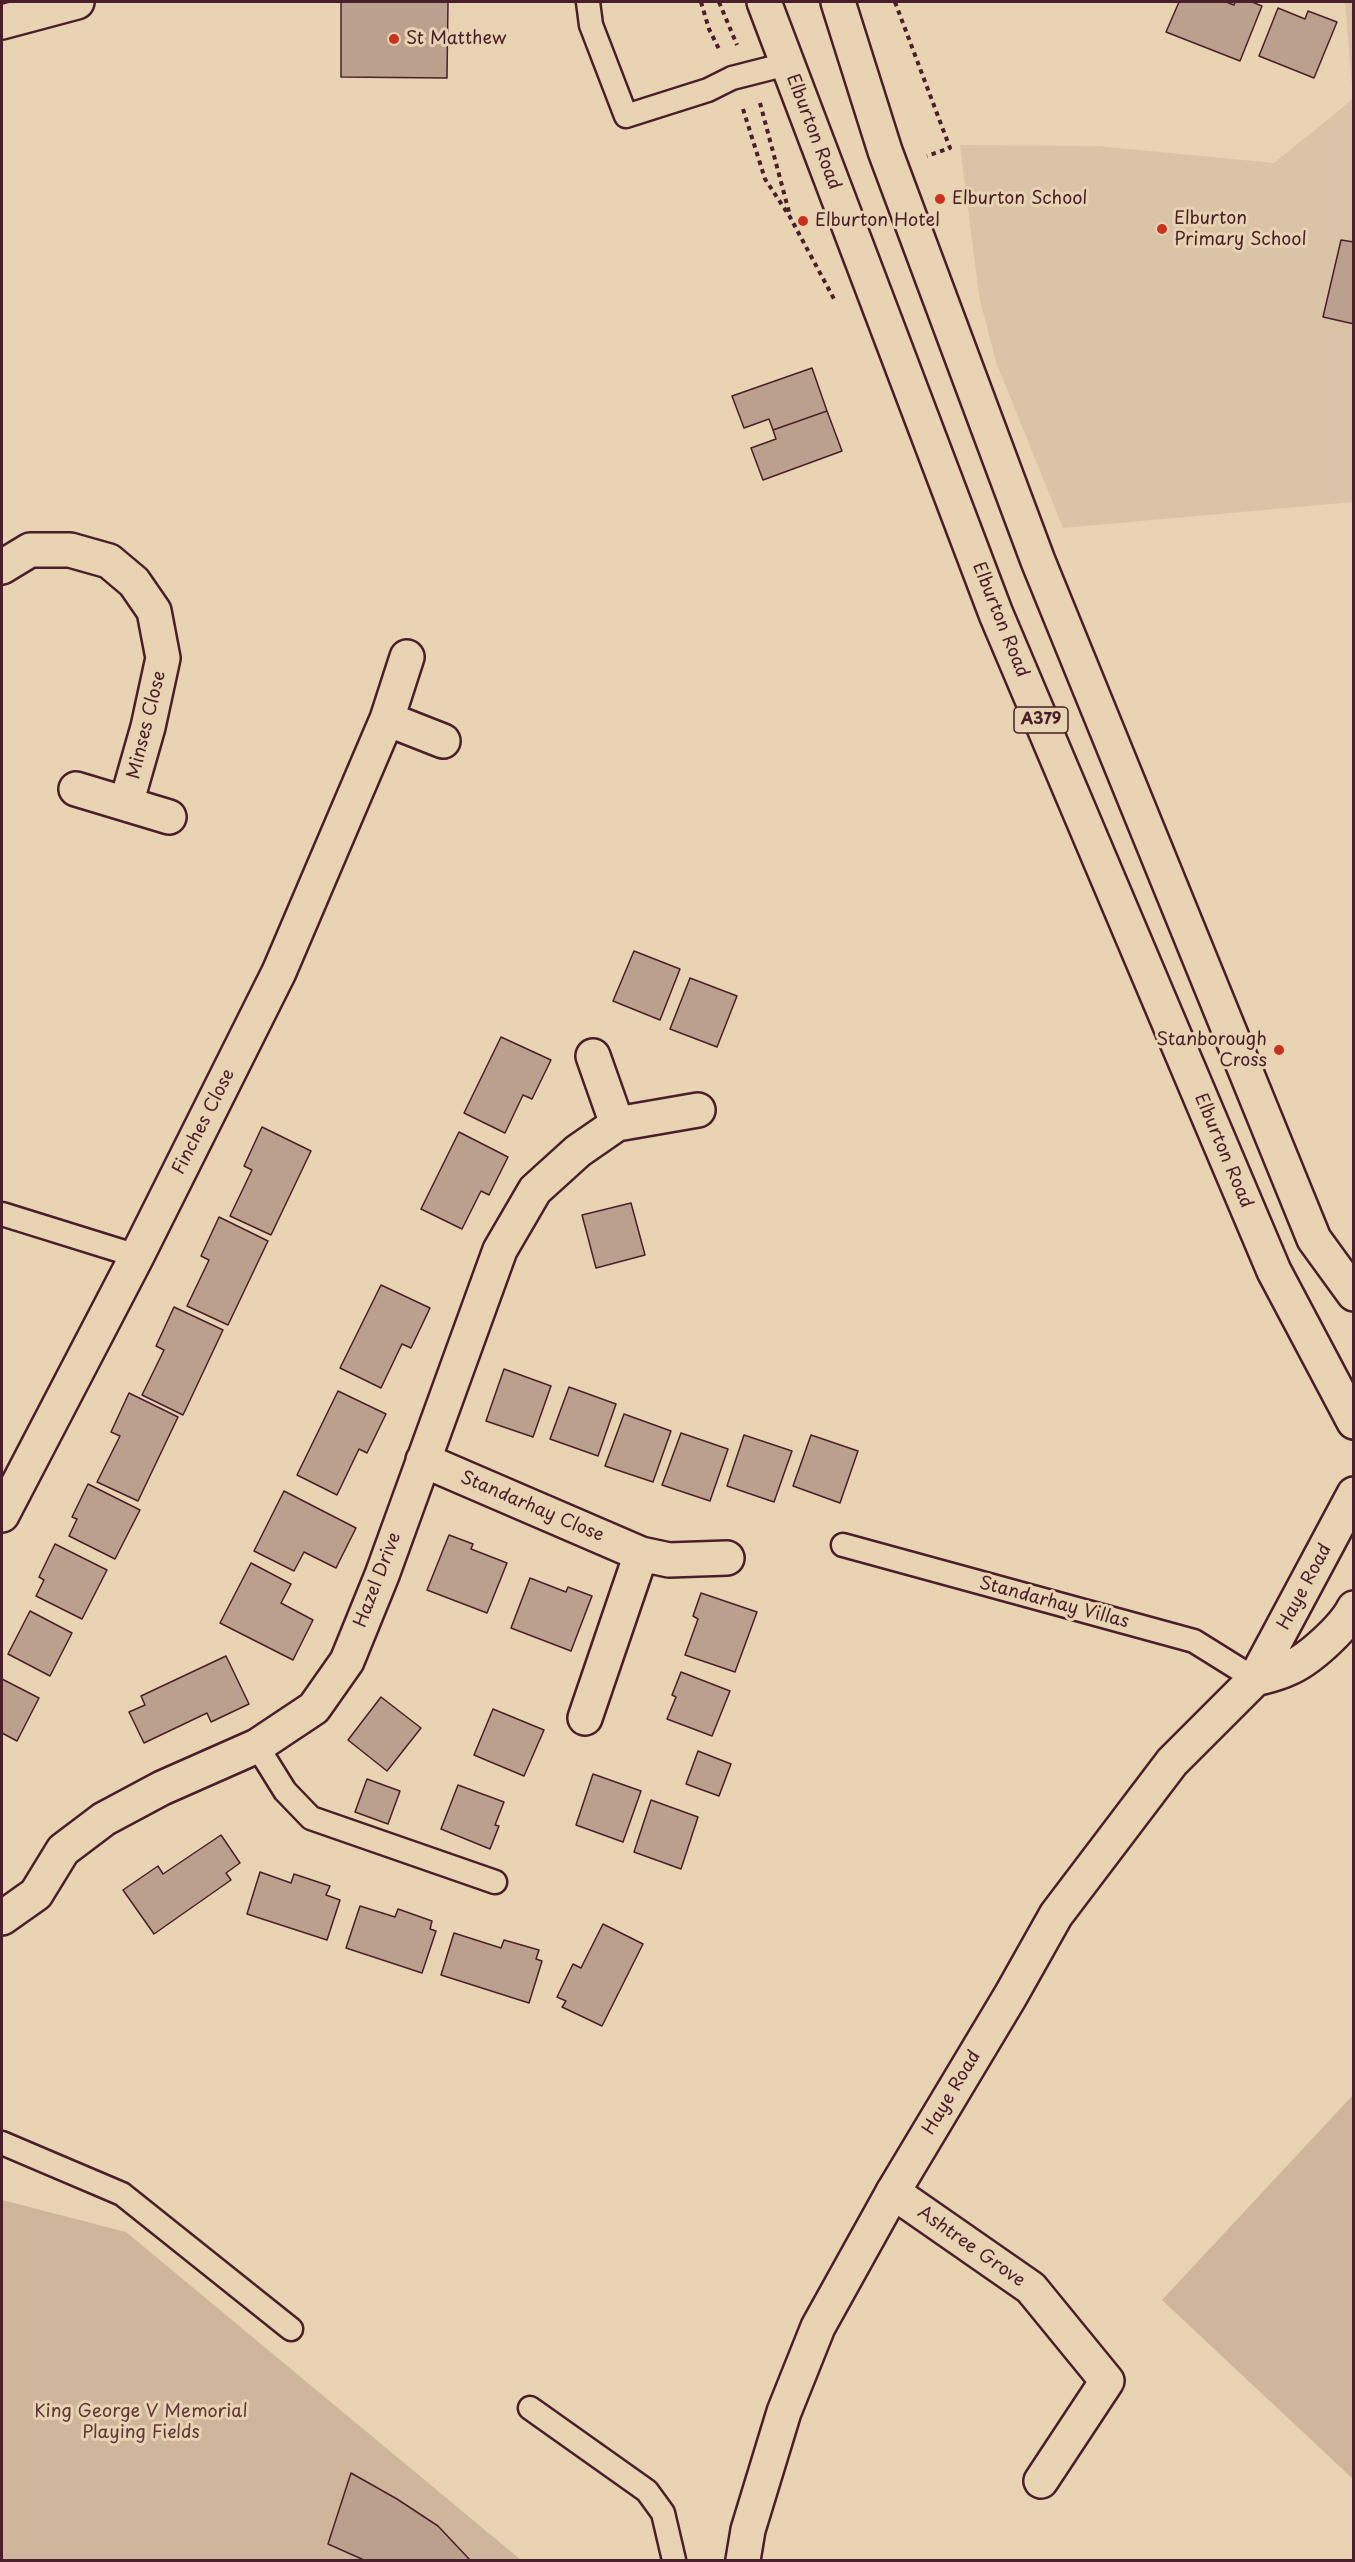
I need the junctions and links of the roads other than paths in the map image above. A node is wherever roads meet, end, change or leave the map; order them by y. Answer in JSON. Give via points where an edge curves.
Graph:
{"nodes":[{"id":1,"x":77,"y":2,"type":"edge"},
{"id":2,"x":588,"y":2,"type":"edge"},
{"id":3,"x":764,"y":2,"type":"edge"},
{"id":4,"x":838,"y":2,"type":"edge"},
{"id":5,"x":2,"y":22,"type":"edge"},
{"id":6,"x":788,"y":64,"type":"junction"},
{"id":7,"x":2,"y":567,"type":"edge"},
{"id":8,"x":407,"y":657,"type":"dead end"},
{"id":9,"x":387,"y":719,"type":"junction"},
{"id":10,"x":443,"y":741,"type":"dead end"},
{"id":11,"x":76,"y":789,"type":"dead end"},
{"id":12,"x":126,"y":804,"type":"junction"},
{"id":13,"x":169,"y":817,"type":"dead end"},
{"id":14,"x":593,"y":1056,"type":"dead end"},
{"id":15,"x":699,"y":1110,"type":"dead end"},
{"id":16,"x":617,"y":1124,"type":"junction"},
{"id":17,"x":2,"y":1214,"type":"edge"},
{"id":18,"x":137,"y":1256,"type":"junction"},
{"id":19,"x":1353,"y":1294,"type":"edge"},
{"id":20,"x":1353,"y":1422,"type":"edge"},
{"id":21,"x":423,"y":1460,"type":"junction"},
{"id":22,"x":1353,"y":1494,"type":"edge"},
{"id":23,"x":2,"y":1515,"type":"edge"},
{"id":24,"x":843,"y":1545,"type":"dead end"},
{"id":25,"x":641,"y":1554,"type":"junction"},
{"id":26,"x":727,"y":1558,"type":"dead end"},
{"id":27,"x":1352,"y":1615,"type":"edge"},
{"id":28,"x":1255,"y":1680,"type":"junction"},
{"id":29,"x":585,"y":1718,"type":"dead end"},
{"id":30,"x":257,"y":1746,"type":"junction"},
{"id":31,"x":495,"y":1882,"type":"dead end"},
{"id":32,"x":2,"y":1918,"type":"edge"},
{"id":33,"x":2,"y":2144,"type":"edge"},
{"id":34,"x":892,"y":2192,"type":"junction"},
{"id":35,"x":291,"y":2329,"type":"dead end"},
{"id":36,"x":530,"y":2408,"type":"dead end"},
{"id":37,"x":1041,"y":2481,"type":"dead end"},
{"id":38,"x":674,"y":2560,"type":"edge"},
{"id":39,"x":743,"y":2560,"type":"edge"}],
"edges":[{"from":1,"to":5,"type":"street"},
{"from":2,"to":6,"type":"lane","via":[[591,25],[626,116],[708,90],[732,78]]},
{"from":3,"to":6,"type":"street","name":"Elburton Road","number":"A379"},
{"from":4,"to":19,"type":"street","via":[[885,151],[1042,572],[1314,1239]]},
{"from":6,"to":20,"type":"street","name":"Elburton Road","number":"A379","via":[[996,614],[1274,1271]]},
{"from":7,"to":12,"type":"street","name":"Minses Close","via":[[30,549],[70,550],[109,561],[134,582],[154,611],[163,658]]},
{"from":8,"to":9,"type":"street","name":"Finches Close"},
{"from":9,"to":10,"type":"street"},
{"from":9,"to":18,"type":"street","name":"Finches Close","via":[[279,972]]},
{"from":11,"to":12,"type":"street","name":"Minses Close"},
{"from":12,"to":13,"type":"street","name":"Minses Close"},
{"from":14,"to":16,"type":"street"},
{"from":15,"to":16,"type":"street","name":"Hazel Drive"},
{"from":16,"to":21,"type":"street","name":"Hazel Drive","via":[[578,1151],[535,1190],[500,1250]]},
{"from":17,"to":18,"type":"lane"},
{"from":18,"to":23,"type":"street","name":"Finches Close"},
{"from":21,"to":25,"type":"street","name":"Standarhay Close"},
{"from":21,"to":30,"type":"street","name":"Hazel Drive","via":[[347,1661],[314,1708]]},
{"from":22,"to":28,"type":"street","name":"Haye Road"},
{"from":24,"to":28,"type":"lane","name":"Standarhay Villas","via":[[1194,1641]]},
{"from":25,"to":26,"type":"street","name":"Standarhay Close","via":[[669,1560]]},
{"from":25,"to":29,"type":"street"},
{"from":27,"to":28,"type":"street","name":"Haye Road","via":[[1305,1660]]},
{"from":28,"to":34,"type":"street","name":"Haye Road","via":[[1172,1762],[1056,1915]]},
{"from":30,"to":31,"type":"lane","via":[[285,1791],[311,1818]]},
{"from":30,"to":32,"type":"street","name":"Hazel Drive","via":[[162,1788],[104,1819],[63,1851],[36,1894]]},
{"from":33,"to":35,"type":"lane","via":[[122,2193]]},
{"from":34,"to":37,"type":"street","name":"Ashtree Grove","via":[[1031,2288],[1107,2381]]},
{"from":34,"to":39,"type":"street","name":"Haye Road","via":[[818,2327],[784,2412],[748,2530]]},
{"from":36,"to":38,"type":"lane","via":[[647,2491],[663,2513]]}]}
